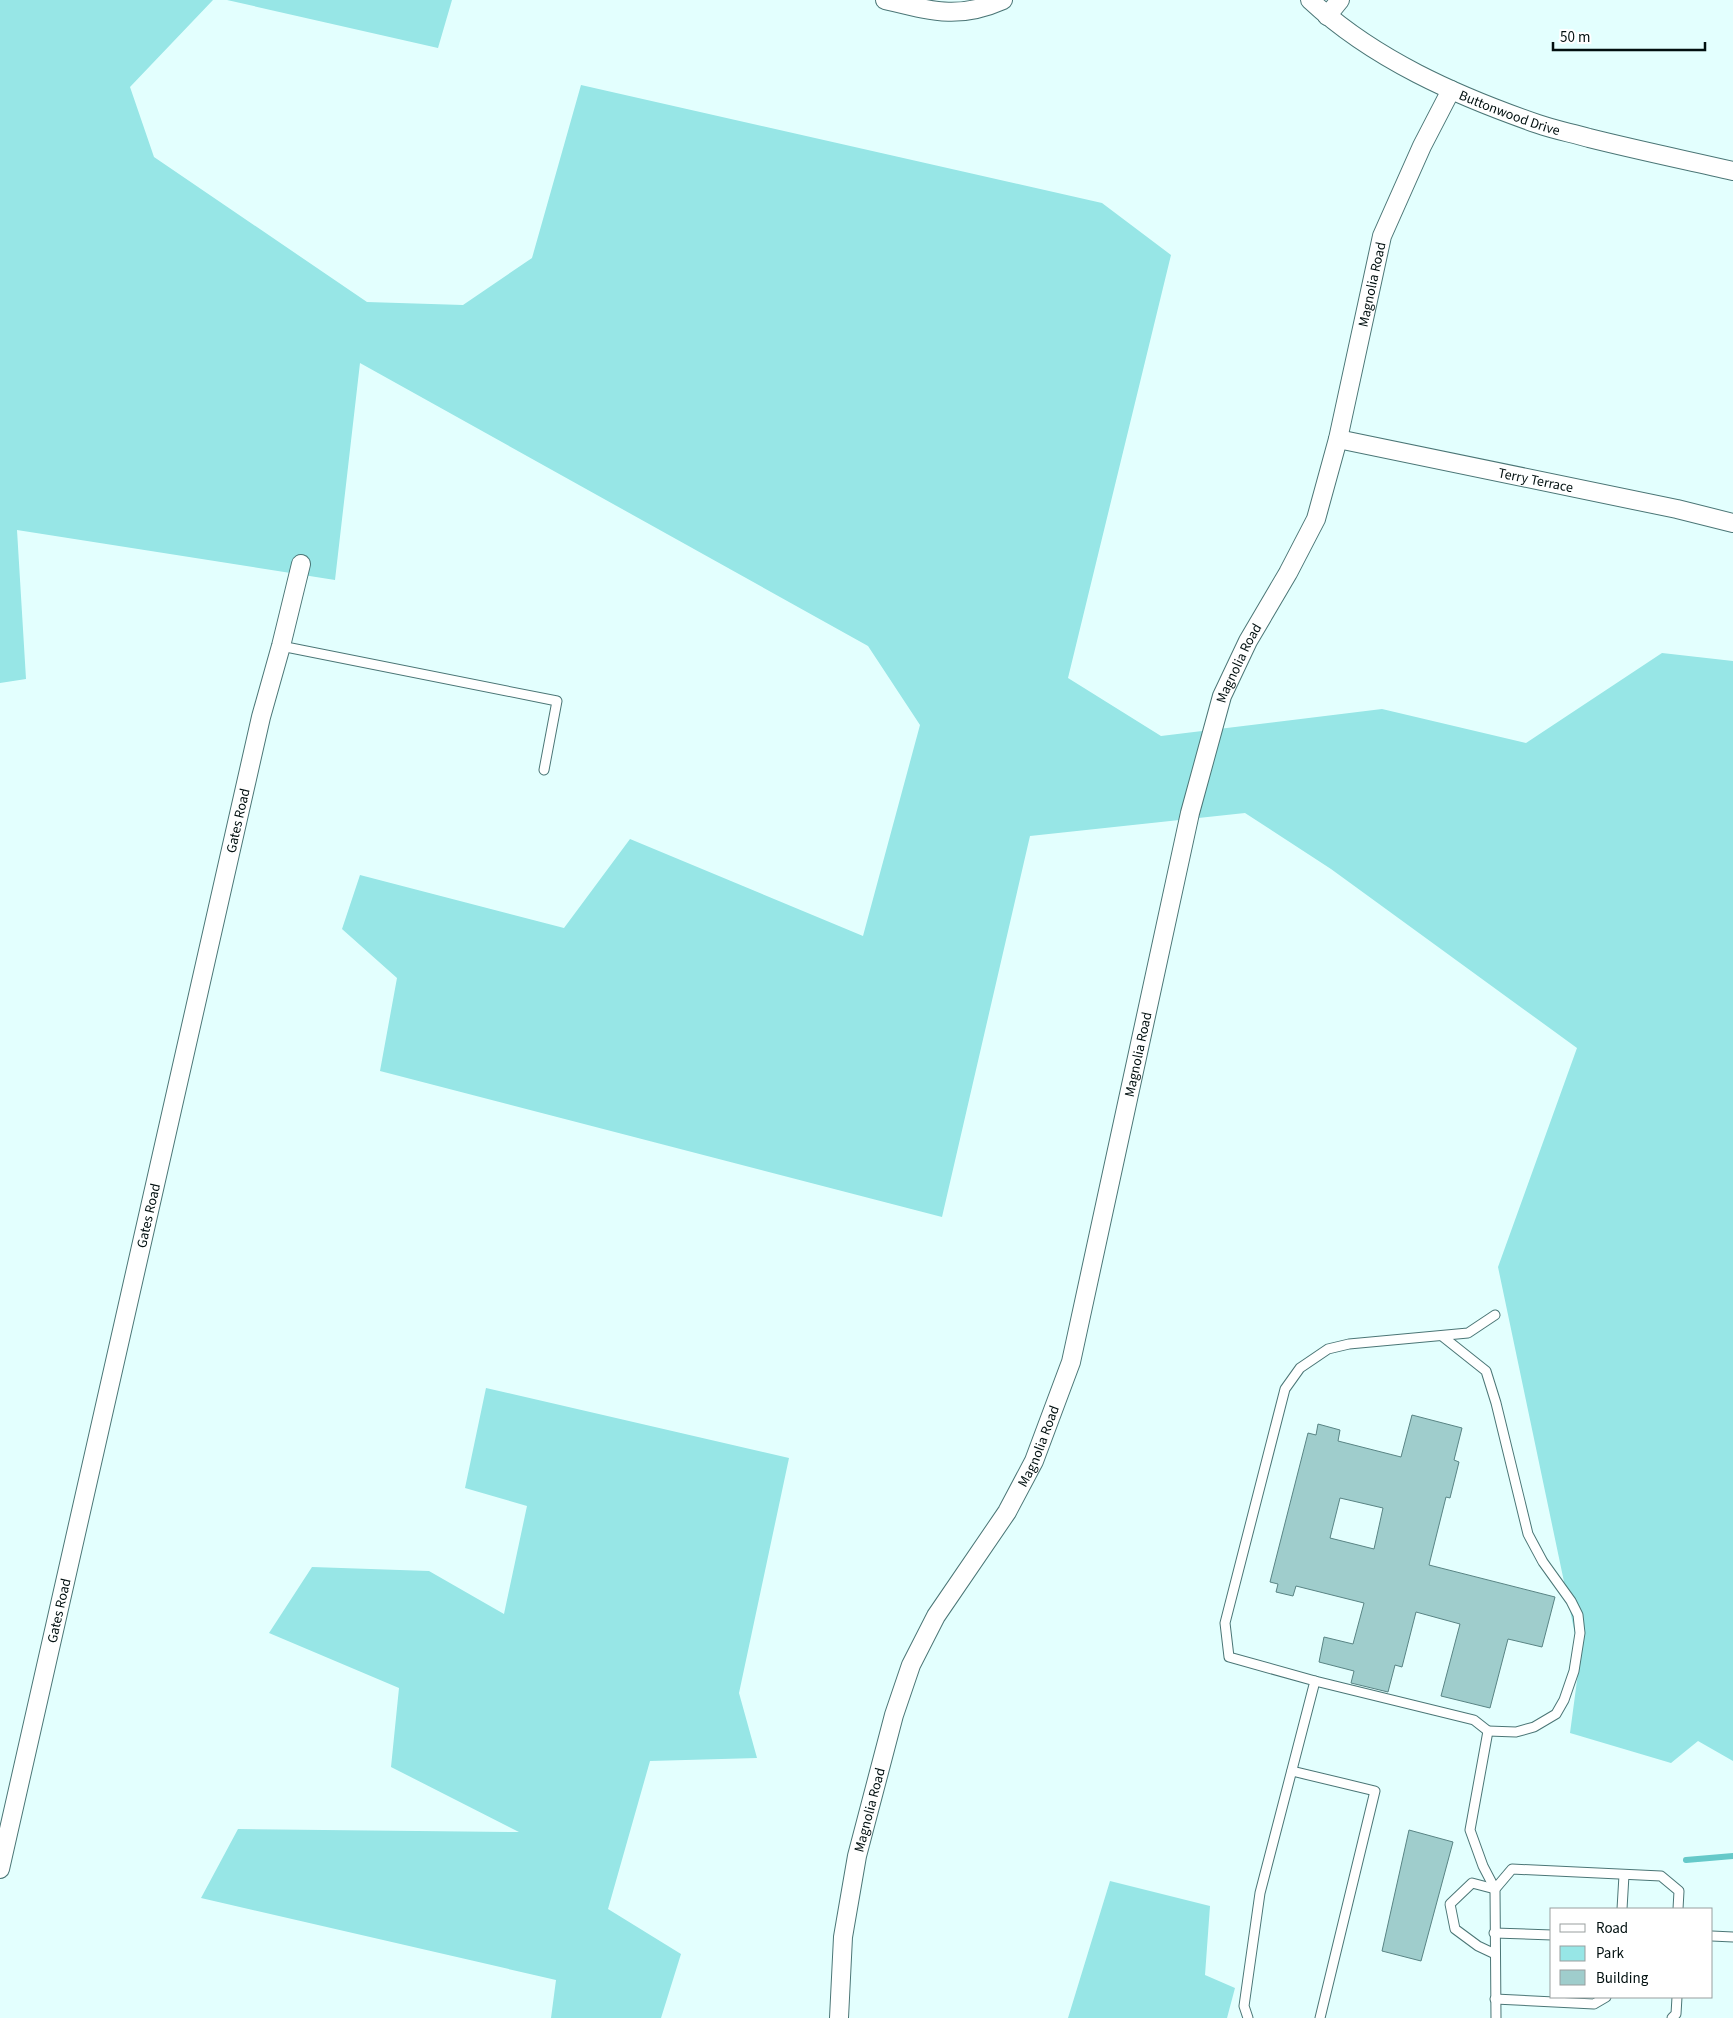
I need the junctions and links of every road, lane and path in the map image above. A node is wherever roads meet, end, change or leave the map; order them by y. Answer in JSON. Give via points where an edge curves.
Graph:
{"nodes":[{"id":1,"x":885,"y":0,"type":"edge"},
{"id":2,"x":1004,"y":0,"type":"edge"},
{"id":3,"x":1310,"y":0,"type":"edge"},
{"id":4,"x":1340,"y":0,"type":"edge"},
{"id":5,"x":1328,"y":16,"type":"junction"},
{"id":6,"x":1451,"y":90,"type":"junction"},
{"id":7,"x":1733,"y":171,"type":"edge"},
{"id":8,"x":1338,"y":439,"type":"junction"},
{"id":9,"x":1733,"y":522,"type":"edge"},
{"id":10,"x":301,"y":564,"type":"dead end"},
{"id":11,"x":281,"y":646,"type":"junction"},
{"id":12,"x":544,"y":770,"type":"dead end"},
{"id":13,"x":1495,"y":1316,"type":"dead end"},
{"id":14,"x":1442,"y":1336,"type":"junction"},
{"id":15,"x":1315,"y":1681,"type":"junction"},
{"id":16,"x":1488,"y":1731,"type":"junction"},
{"id":17,"x":1292,"y":1771,"type":"junction"},
{"id":18,"x":0,"y":1870,"type":"edge"},
{"id":19,"x":1624,"y":1875,"type":"junction"},
{"id":20,"x":1495,"y":1889,"type":"junction"},
{"id":21,"x":1622,"y":1908,"type":"edge"},
{"id":22,"x":1678,"y":1908,"type":"edge"},
{"id":23,"x":1494,"y":1933,"type":"junction"},
{"id":24,"x":1550,"y":1935,"type":"edge"},
{"id":25,"x":1713,"y":1936,"type":"edge"},
{"id":26,"x":1733,"y":1937,"type":"edge"},
{"id":27,"x":1495,"y":1954,"type":"junction"},
{"id":28,"x":1604,"y":1998,"type":"edge"},
{"id":29,"x":1677,"y":1998,"type":"edge"},
{"id":30,"x":1495,"y":1999,"type":"junction"},
{"id":31,"x":839,"y":2018,"type":"edge"},
{"id":32,"x":1248,"y":2018,"type":"edge"},
{"id":33,"x":1320,"y":2018,"type":"edge"},
{"id":34,"x":1496,"y":2018,"type":"edge"},
{"id":35,"x":1672,"y":2018,"type":"edge"}],
"edges":[{"from":1,"to":2,"type":"street","via":[[938,12],[963,12]]},
{"from":3,"to":5,"type":"street","name":"Buttonwood Drive"},
{"from":4,"to":5,"type":"street"},
{"from":5,"to":6,"type":"street","name":"Buttonwood Drive","via":[[1388,58]]},
{"from":6,"to":7,"type":"street","name":"Buttonwood Drive","via":[[1539,124]]},
{"from":6,"to":8,"type":"street","name":"Magnolia Road","via":[[1382,236]]},
{"from":8,"to":9,"type":"street","name":"Terry Terrace"},
{"from":8,"to":31,"type":"street","name":"Magnolia Road","via":[[1316,519],[1248,641],[1222,696],[1190,813],[1071,1362],[1034,1461],[1008,1512],[936,1616],[910,1665],[894,1715],[857,1856],[844,1937]]},
{"from":10,"to":11,"type":"street","name":"Gates Road"},
{"from":11,"to":12,"type":"lane","via":[[557,701]]},
{"from":11,"to":18,"type":"street","name":"Gates Road","via":[[258,726]]},
{"from":13,"to":14,"type":"lane","via":[[1468,1333]]},
{"from":14,"to":15,"type":"lane","via":[[1349,1344],[1328,1349],[1300,1368],[1285,1390],[1224,1623],[1229,1657]]},
{"from":14,"to":16,"type":"lane","via":[[1486,1371],[1528,1534],[1578,1615],[1580,1633],[1574,1670],[1556,1714],[1534,1727],[1516,1732]]},
{"from":15,"to":16,"type":"lane","via":[[1474,1720]]},
{"from":15,"to":17,"type":"lane"},
{"from":16,"to":20,"type":"lane","via":[[1470,1830]]},
{"from":17,"to":32,"type":"lane","via":[[1260,1893],[1244,2006]]},
{"from":17,"to":33,"type":"lane","via":[[1376,1791]]},
{"from":19,"to":20,"type":"lane","via":[[1512,1869]]},
{"from":19,"to":21,"type":"lane"},
{"from":19,"to":22,"type":"lane","via":[[1661,1876],[1679,1891]]},
{"from":20,"to":23,"type":"lane"},
{"from":20,"to":27,"type":"lane","via":[[1472,1883],[1450,1904],[1456,1929]]},
{"from":23,"to":24,"type":"lane"},
{"from":23,"to":27,"type":"lane"},
{"from":25,"to":26,"type":"lane"},
{"from":27,"to":30,"type":"lane"},
{"from":28,"to":30,"type":"lane","via":[[1594,2004]]},
{"from":29,"to":35,"type":"lane","via":[[1676,2014]]},
{"from":30,"to":34,"type":"lane"}]}
